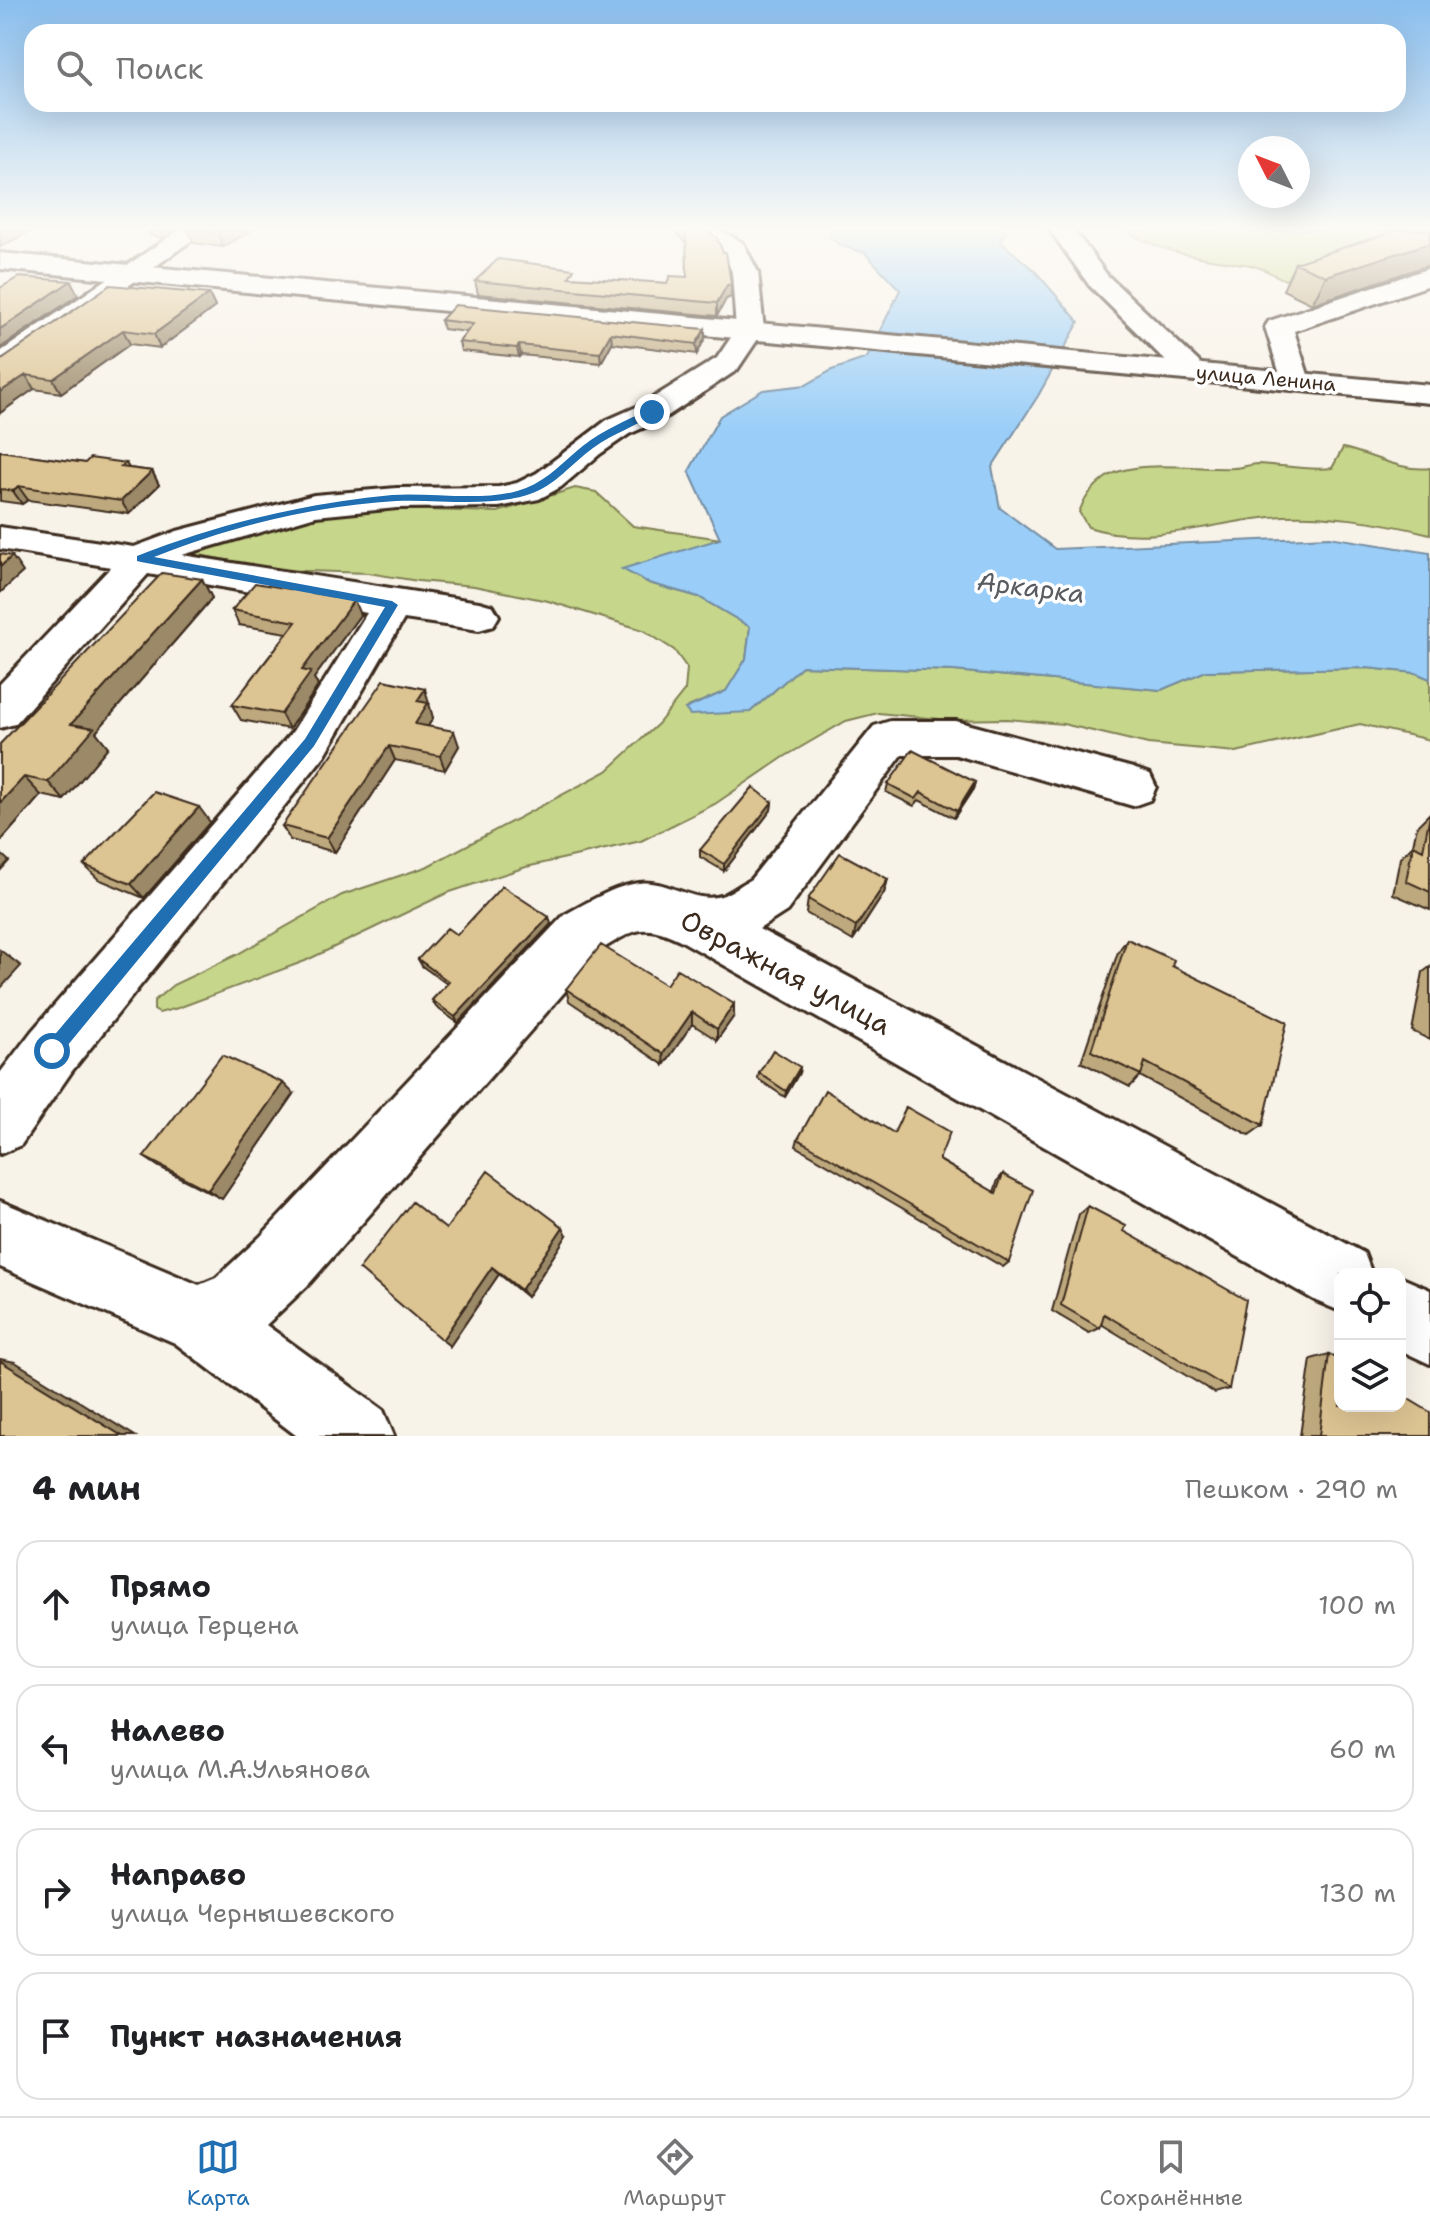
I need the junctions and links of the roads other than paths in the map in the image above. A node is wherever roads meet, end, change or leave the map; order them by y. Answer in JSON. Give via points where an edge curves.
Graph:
{"nodes":[{"id":1,"x":96,"y":297,"type":"edge"},
{"id":2,"x":398,"y":297,"type":"edge"},
{"id":3,"x":747,"y":297,"type":"edge"},
{"id":4,"x":1116,"y":297,"type":"edge"},
{"id":5,"x":1357,"y":297,"type":"edge"},
{"id":6,"x":750,"y":330,"type":"junction"},
{"id":7,"x":0,"y":365,"type":"edge"},
{"id":8,"x":1192,"y":371,"type":"junction"},
{"id":9,"x":1295,"y":381,"type":"junction"},
{"id":10,"x":1430,"y":394,"type":"edge"},
{"id":11,"x":0,"y":538,"type":"edge"},
{"id":12,"x":141,"y":558,"type":"junction"},
{"id":13,"x":392,"y":605,"type":"junction"},
{"id":14,"x":479,"y":616,"type":"dead end"},
{"id":15,"x":0,"y":712,"type":"edge"},
{"id":16,"x":1133,"y":787,"type":"dead end"},
{"id":17,"x":699,"y":923,"type":"junction"},
{"id":18,"x":0,"y":1124,"type":"edge"},
{"id":19,"x":0,"y":1234,"type":"edge"},
{"id":20,"x":1334,"y":1274,"type":"edge"},
{"id":21,"x":1406,"y":1315,"type":"edge"},
{"id":22,"x":199,"y":1319,"type":"junction"},
{"id":23,"x":1430,"y":1329,"type":"edge"},
{"id":24,"x":357,"y":1436,"type":"edge"}],
"edges":[{"from":1,"to":7,"type":"street"},
{"from":2,"to":6,"type":"street"},
{"from":3,"to":6,"type":"street"},
{"from":4,"to":8,"type":"street"},
{"from":5,"to":9,"type":"street","via":[[1273,321]]},
{"from":6,"to":8,"type":"street","name":"улица Ленина"},
{"from":6,"to":12,"type":"street","via":[[727,364],[652,412],[618,427],[527,492],[314,506],[190,539]]},
{"from":8,"to":9,"type":"street","name":"улица Ленина"},
{"from":9,"to":10,"type":"street","name":"улица Ленина"},
{"from":11,"to":12,"type":"street"},
{"from":12,"to":13,"type":"street"},
{"from":12,"to":15,"type":"street"},
{"from":13,"to":14,"type":"street"},
{"from":13,"to":18,"type":"street","via":[[309,743],[52,1051]]},
{"from":16,"to":17,"type":"street","via":[[956,738],[890,738],[769,895],[733,917]]},
{"from":17,"to":20,"type":"street","name":"Овражная улица"},
{"from":17,"to":22,"type":"street","name":"Овражная улица","via":[[662,905],[628,906],[583,932],[284,1261],[238,1305]]},
{"from":19,"to":22,"type":"street"},
{"from":21,"to":23,"type":"street"},
{"from":22,"to":24,"type":"street"}]}
